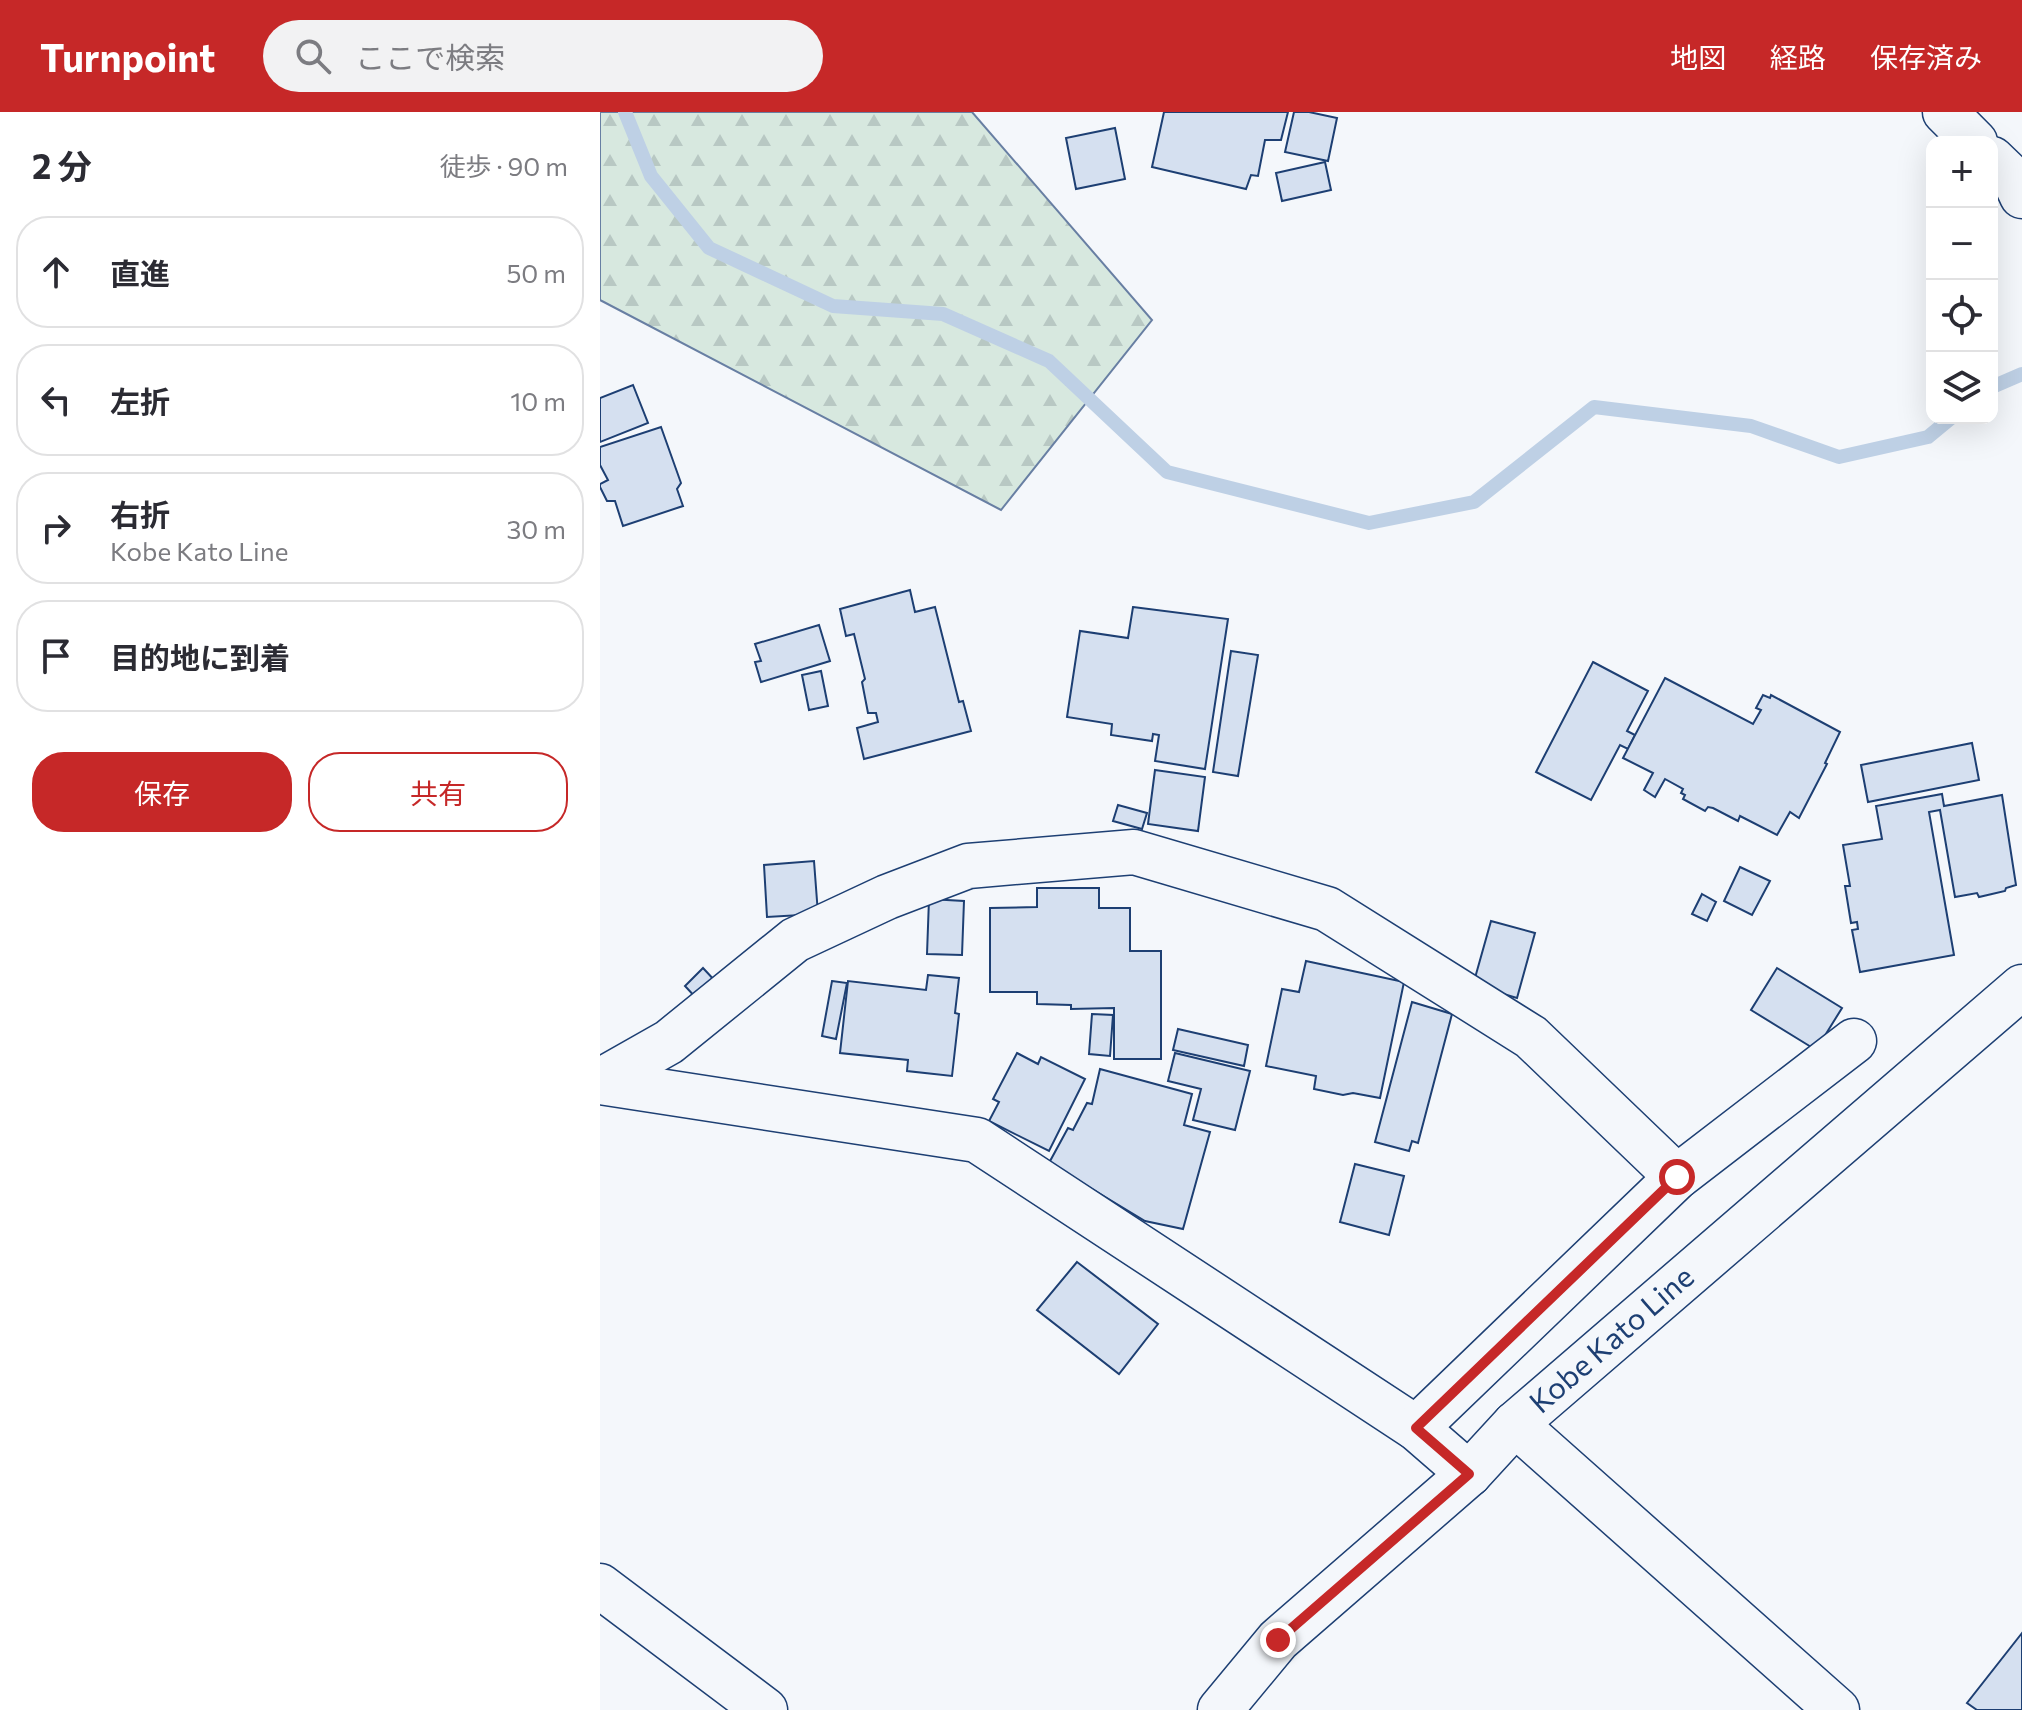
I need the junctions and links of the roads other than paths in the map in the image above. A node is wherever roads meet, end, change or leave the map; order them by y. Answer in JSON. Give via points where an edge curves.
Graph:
{"nodes":[{"id":1,"x":1945,"y":112,"type":"edge"},
{"id":2,"x":1969,"y":136,"type":"edge"},
{"id":3,"x":1998,"y":165,"type":"edge"},
{"id":4,"x":2022,"y":196,"type":"edge"},
{"id":5,"x":2022,"y":987,"type":"edge"},
{"id":6,"x":1854,"y":1041,"type":"dead end"},
{"id":7,"x":600,"y":1082,"type":"edge"},
{"id":8,"x":1677,"y":1177,"type":"junction"},
{"id":9,"x":1515,"y":1424,"type":"junction"},
{"id":10,"x":1416,"y":1428,"type":"junction"},
{"id":11,"x":1469,"y":1474,"type":"junction"},
{"id":12,"x":600,"y":1586,"type":"edge"},
{"id":13,"x":765,"y":1710,"type":"edge"},
{"id":14,"x":1220,"y":1710,"type":"edge"},
{"id":15,"x":1837,"y":1710,"type":"edge"}],
"edges":[{"from":1,"to":2,"type":"street"},
{"from":3,"to":4,"type":"street"},
{"from":5,"to":9,"type":"street","name":"Kobe Kato Line"},
{"from":6,"to":8,"type":"street"},
{"from":7,"to":8,"type":"street","via":[[669,1042],[795,940],[887,897],[968,866],[1134,852],[1327,909],[1531,1037]]},
{"from":7,"to":10,"type":"street","via":[[977,1140]]},
{"from":8,"to":10,"type":"street"},
{"from":9,"to":11,"type":"street","name":"Kobe Kato Line"},
{"from":9,"to":15,"type":"street"},
{"from":10,"to":11,"type":"street"},
{"from":11,"to":14,"type":"street","name":"Kobe Kato Line","via":[[1278,1640]]},
{"from":12,"to":13,"type":"street"}]}
